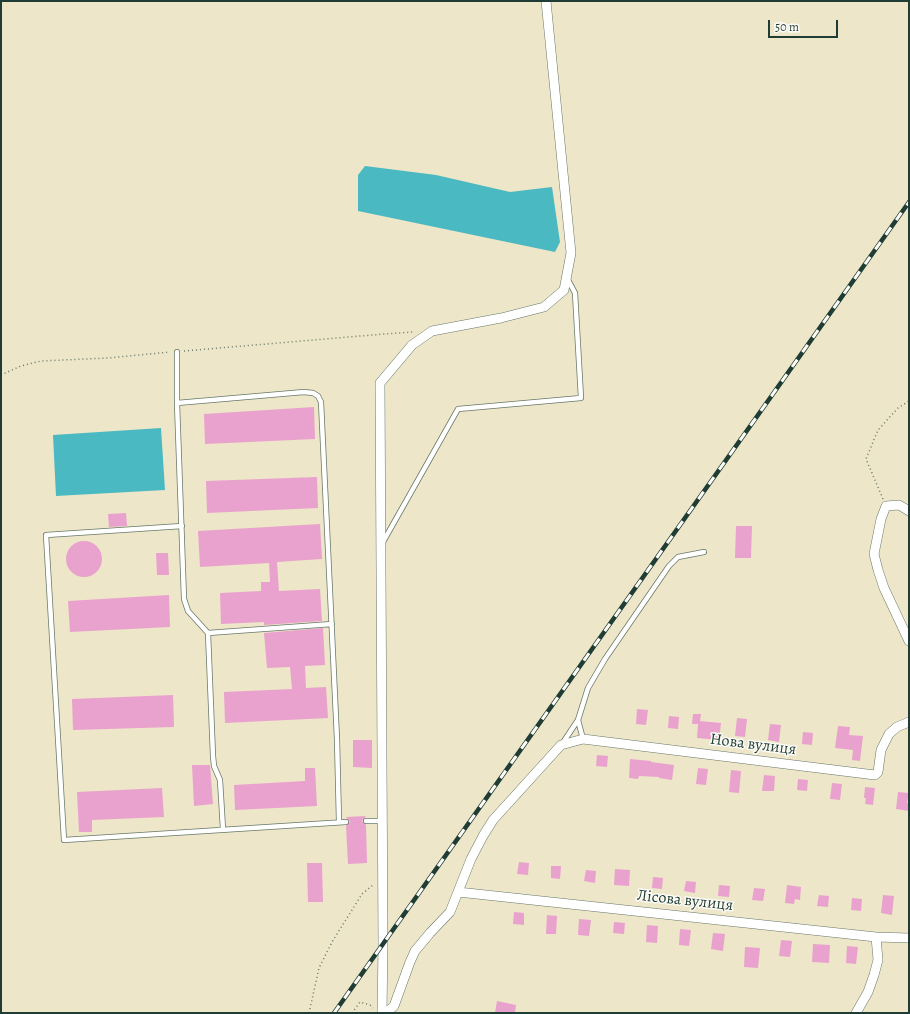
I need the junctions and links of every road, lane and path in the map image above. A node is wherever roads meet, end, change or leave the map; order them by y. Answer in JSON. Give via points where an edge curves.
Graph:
{"nodes":[{"id":1,"x":546,"y":1,"type":"edge"},
{"id":2,"x":567,"y":277,"type":"junction"},
{"id":3,"x":432,"y":331,"type":"junction"},
{"id":4,"x":177,"y":352,"type":"junction"},
{"id":5,"x":1,"y":375,"type":"edge"},
{"id":6,"x":909,"y":401,"type":"edge"},
{"id":7,"x":176,"y":403,"type":"junction"},
{"id":8,"x":886,"y":506,"type":"junction"},
{"id":9,"x":909,"y":511,"type":"edge"},
{"id":10,"x":182,"y":526,"type":"junction"},
{"id":11,"x":381,"y":546,"type":"junction"},
{"id":12,"x":704,"y":552,"type":"dead end"},
{"id":13,"x":332,"y":624,"type":"junction"},
{"id":14,"x":208,"y":633,"type":"junction"},
{"id":15,"x":909,"y":640,"type":"edge"},
{"id":16,"x":578,"y":720,"type":"junction"},
{"id":17,"x":909,"y":722,"type":"edge"},
{"id":18,"x":583,"y":739,"type":"junction"},
{"id":19,"x":561,"y":745,"type":"junction"},
{"id":20,"x":366,"y":821,"type":"dead end"},
{"id":21,"x":382,"y":821,"type":"junction"},
{"id":22,"x":339,"y":822,"type":"junction"},
{"id":23,"x":346,"y":822,"type":"dead end"},
{"id":24,"x":223,"y":829,"type":"junction"},
{"id":25,"x":383,"y":877,"type":"junction"},
{"id":26,"x":458,"y":892,"type":"junction"},
{"id":27,"x":876,"y":937,"type":"junction"},
{"id":28,"x":909,"y":938,"type":"edge"},
{"id":29,"x":378,"y":1011,"type":"edge"},
{"id":30,"x":309,"y":1013,"type":"edge"},
{"id":31,"x":352,"y":1013,"type":"edge"},
{"id":32,"x":386,"y":1013,"type":"edge"},
{"id":33,"x":856,"y":1013,"type":"edge"}],
"edges":[{"from":1,"to":2,"type":"street","via":[[571,254]]},
{"from":2,"to":3,"type":"street","via":[[564,290],[544,307]]},
{"from":2,"to":11,"type":"lane","via":[[575,293],[581,398],[458,409]]},
{"from":3,"to":4,"type":"path"},
{"from":3,"to":11,"type":"street","via":[[412,345],[380,383]]},
{"from":4,"to":5,"type":"path","via":[[41,361]]},
{"from":4,"to":7,"type":"lane"},
{"from":6,"to":8,"type":"path","via":[[898,408],[878,430],[866,459]]},
{"from":7,"to":10,"type":"lane"},
{"from":7,"to":13,"type":"lane","via":[[304,392],[318,396],[321,402]]},
{"from":8,"to":9,"type":"street","via":[[899,505]]},
{"from":8,"to":15,"type":"street","via":[[874,554],[884,588]]},
{"from":10,"to":14,"type":"lane","via":[[184,599],[188,611]]},
{"from":10,"to":24,"type":"lane","via":[[46,535],[64,840]]},
{"from":11,"to":21,"type":"street"},
{"from":12,"to":16,"type":"lane","via":[[678,557],[669,566],[588,688]]},
{"from":13,"to":14,"type":"lane"},
{"from":13,"to":22,"type":"lane"},
{"from":14,"to":24,"type":"lane","via":[[213,756],[220,780]]},
{"from":16,"to":18,"type":"lane"},
{"from":16,"to":19,"type":"lane"},
{"from":17,"to":18,"type":"street","name":"Нова вулиця","via":[[889,734],[881,750],[878,772],[875,775]]},
{"from":18,"to":19,"type":"street","name":"Нова вулиця"},
{"from":19,"to":26,"type":"street","via":[[493,820],[471,859]]},
{"from":20,"to":21,"type":"lane"},
{"from":21,"to":25,"type":"street"},
{"from":22,"to":23,"type":"lane"},
{"from":22,"to":24,"type":"lane"},
{"from":25,"to":29,"type":"street"},
{"from":25,"to":30,"type":"path","via":[[362,894],[332,942],[319,968]]},
{"from":26,"to":27,"type":"street","name":"Лісова вулиця"},
{"from":26,"to":32,"type":"street","via":[[450,912],[415,951],[394,1006]]},
{"from":27,"to":28,"type":"street","name":"Лісова вулиця"},
{"from":27,"to":33,"type":"street","via":[[878,960],[868,992]]},
{"from":29,"to":31,"type":"path","via":[[370,1004],[360,1002]]}]}
